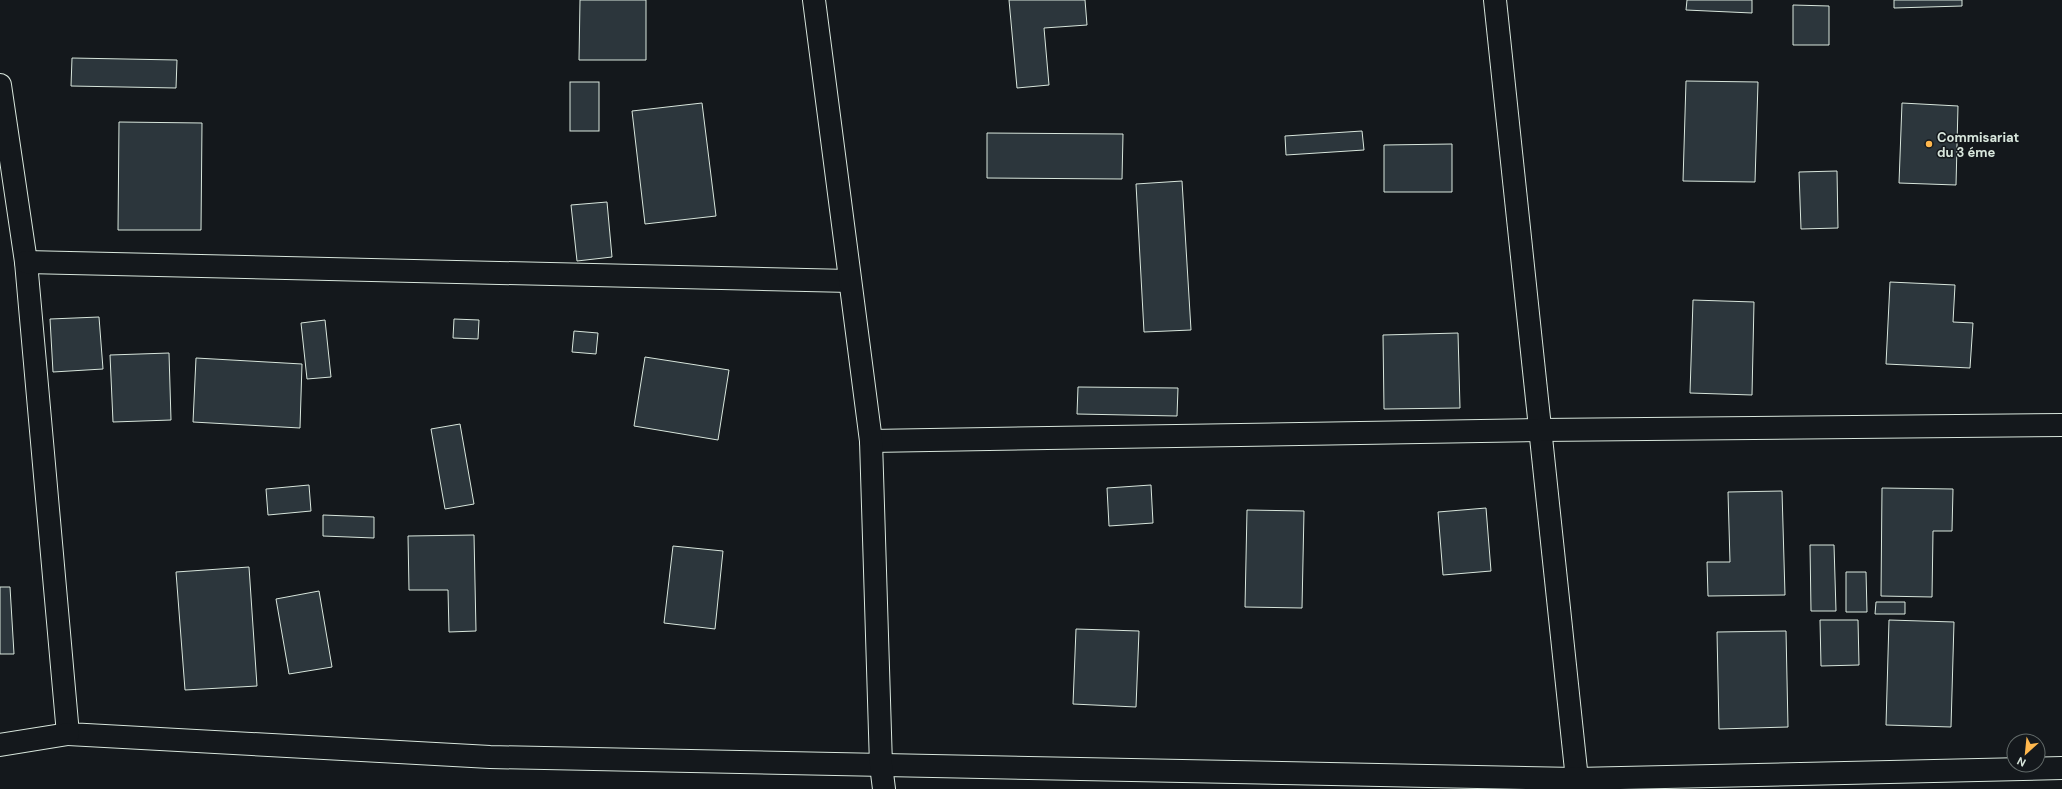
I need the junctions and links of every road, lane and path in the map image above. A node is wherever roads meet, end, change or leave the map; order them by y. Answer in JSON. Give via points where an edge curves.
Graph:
{"nodes":[{"id":1,"x":814,"y":0,"type":"edge"},
{"id":2,"x":1495,"y":0,"type":"edge"},
{"id":3,"x":0,"y":85,"type":"edge"},
{"id":4,"x":26,"y":262,"type":"junction"},
{"id":5,"x":850,"y":281,"type":"junction"},
{"id":6,"x":2062,"y":425,"type":"edge"},
{"id":7,"x":1540,"y":430,"type":"junction"},
{"id":8,"x":870,"y":441,"type":"junction"},
{"id":9,"x":68,"y":734,"type":"junction"},
{"id":10,"x":0,"y":745,"type":"edge"},
{"id":11,"x":881,"y":765,"type":"junction"},
{"id":12,"x":2062,"y":768,"type":"edge"},
{"id":13,"x":1577,"y":784,"type":"edge"},
{"id":14,"x":884,"y":789,"type":"edge"}],
"edges":[{"from":1,"to":5,"type":"street"},
{"from":2,"to":7,"type":"street"},
{"from":3,"to":4,"type":"street"},
{"from":4,"to":5,"type":"street"},
{"from":4,"to":9,"type":"street"},
{"from":5,"to":8,"type":"street"},
{"from":6,"to":7,"type":"street"},
{"from":7,"to":8,"type":"street"},
{"from":7,"to":13,"type":"street"},
{"from":8,"to":11,"type":"street"},
{"from":9,"to":10,"type":"street"},
{"from":9,"to":11,"type":"street","via":[[490,757]]},
{"from":11,"to":13,"type":"street"},
{"from":11,"to":14,"type":"street"},
{"from":12,"to":13,"type":"street"}]}
